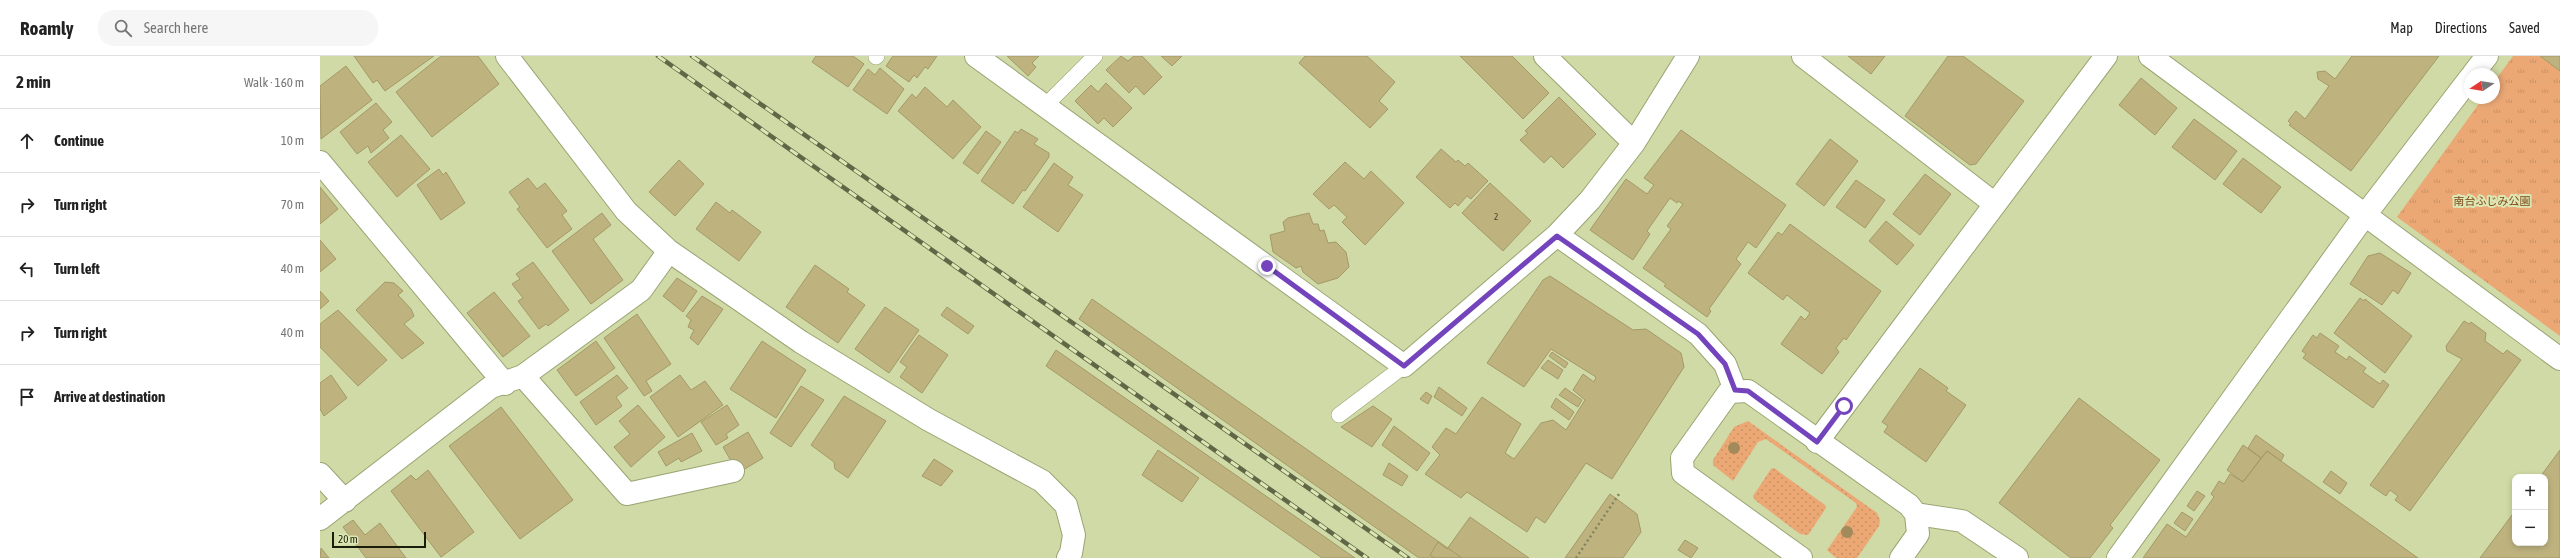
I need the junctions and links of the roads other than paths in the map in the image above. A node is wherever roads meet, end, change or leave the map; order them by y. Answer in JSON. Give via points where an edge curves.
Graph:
{"nodes":[{"id":1,"x":508,"y":56,"type":"edge"},
{"id":2,"x":976,"y":56,"type":"edge"},
{"id":3,"x":1095,"y":56,"type":"edge"},
{"id":4,"x":1545,"y":56,"type":"edge"},
{"id":5,"x":1688,"y":56,"type":"edge"},
{"id":6,"x":1803,"y":56,"type":"edge"},
{"id":7,"x":2106,"y":56,"type":"edge"},
{"id":8,"x":2150,"y":56,"type":"edge"},
{"id":9,"x":2487,"y":56,"type":"edge"},
{"id":10,"x":2478,"y":68,"type":"edge"},
{"id":11,"x":2464,"y":86,"type":"edge"},
{"id":12,"x":1045,"y":106,"type":"junction"},
{"id":13,"x":1634,"y":143,"type":"junction"},
{"id":14,"x":320,"y":162,"type":"edge"},
{"id":15,"x":1995,"y":204,"type":"junction"},
{"id":16,"x":2365,"y":215,"type":"junction"},
{"id":17,"x":1557,"y":236,"type":"junction"},
{"id":18,"x":669,"y":251,"type":"junction"},
{"id":19,"x":2560,"y":359,"type":"edge"},
{"id":20,"x":1404,"y":366,"type":"junction"},
{"id":21,"x":514,"y":380,"type":"junction"},
{"id":22,"x":1735,"y":390,"type":"junction"},
{"id":23,"x":1339,"y":415,"type":"dead end"},
{"id":24,"x":1817,"y":442,"type":"junction"},
{"id":25,"x":733,"y":472,"type":"dead end"},
{"id":26,"x":320,"y":474,"type":"edge"},
{"id":27,"x":345,"y":501,"type":"junction"},
{"id":28,"x":1916,"y":514,"type":"junction"},
{"id":29,"x":320,"y":519,"type":"edge"},
{"id":30,"x":1075,"y":556,"type":"edge"},
{"id":31,"x":1801,"y":558,"type":"edge"},
{"id":32,"x":1901,"y":558,"type":"edge"},
{"id":33,"x":2017,"y":558,"type":"edge"},
{"id":34,"x":2118,"y":558,"type":"edge"}],
"edges":[{"from":1,"to":18,"type":"street","via":[[626,212]]},
{"from":2,"to":12,"type":"street"},
{"from":3,"to":12,"type":"lane"},
{"from":4,"to":13,"type":"street"},
{"from":5,"to":13,"type":"street"},
{"from":6,"to":15,"type":"street"},
{"from":7,"to":15,"type":"street"},
{"from":8,"to":16,"type":"street"},
{"from":9,"to":10,"type":"street"},
{"from":11,"to":16,"type":"street"},
{"from":12,"to":20,"type":"street"},
{"from":13,"to":17,"type":"street","via":[[1590,200]]},
{"from":14,"to":21,"type":"street"},
{"from":15,"to":24,"type":"street"},
{"from":16,"to":19,"type":"street"},
{"from":16,"to":34,"type":"street"},
{"from":17,"to":20,"type":"street"},
{"from":17,"to":22,"type":"street","via":[[1698,334],[1725,364]]},
{"from":18,"to":21,"type":"street","via":[[641,290]]},
{"from":18,"to":30,"type":"street","via":[[801,342],[930,420],[1042,481],[1066,505],[1074,535]]},
{"from":20,"to":23,"type":"lane"},
{"from":21,"to":25,"type":"street","via":[[627,494]]},
{"from":21,"to":27,"type":"street","via":[[491,387]]},
{"from":22,"to":24,"type":"street","via":[[1748,391]]},
{"from":22,"to":31,"type":"street","via":[[1724,396],[1682,458],[1683,473]]},
{"from":24,"to":28,"type":"street","via":[[1909,505]]},
{"from":26,"to":27,"type":"street"},
{"from":27,"to":29,"type":"street"},
{"from":28,"to":32,"type":"street","via":[[1918,534]]},
{"from":28,"to":33,"type":"street","via":[[1962,521]]}]}
